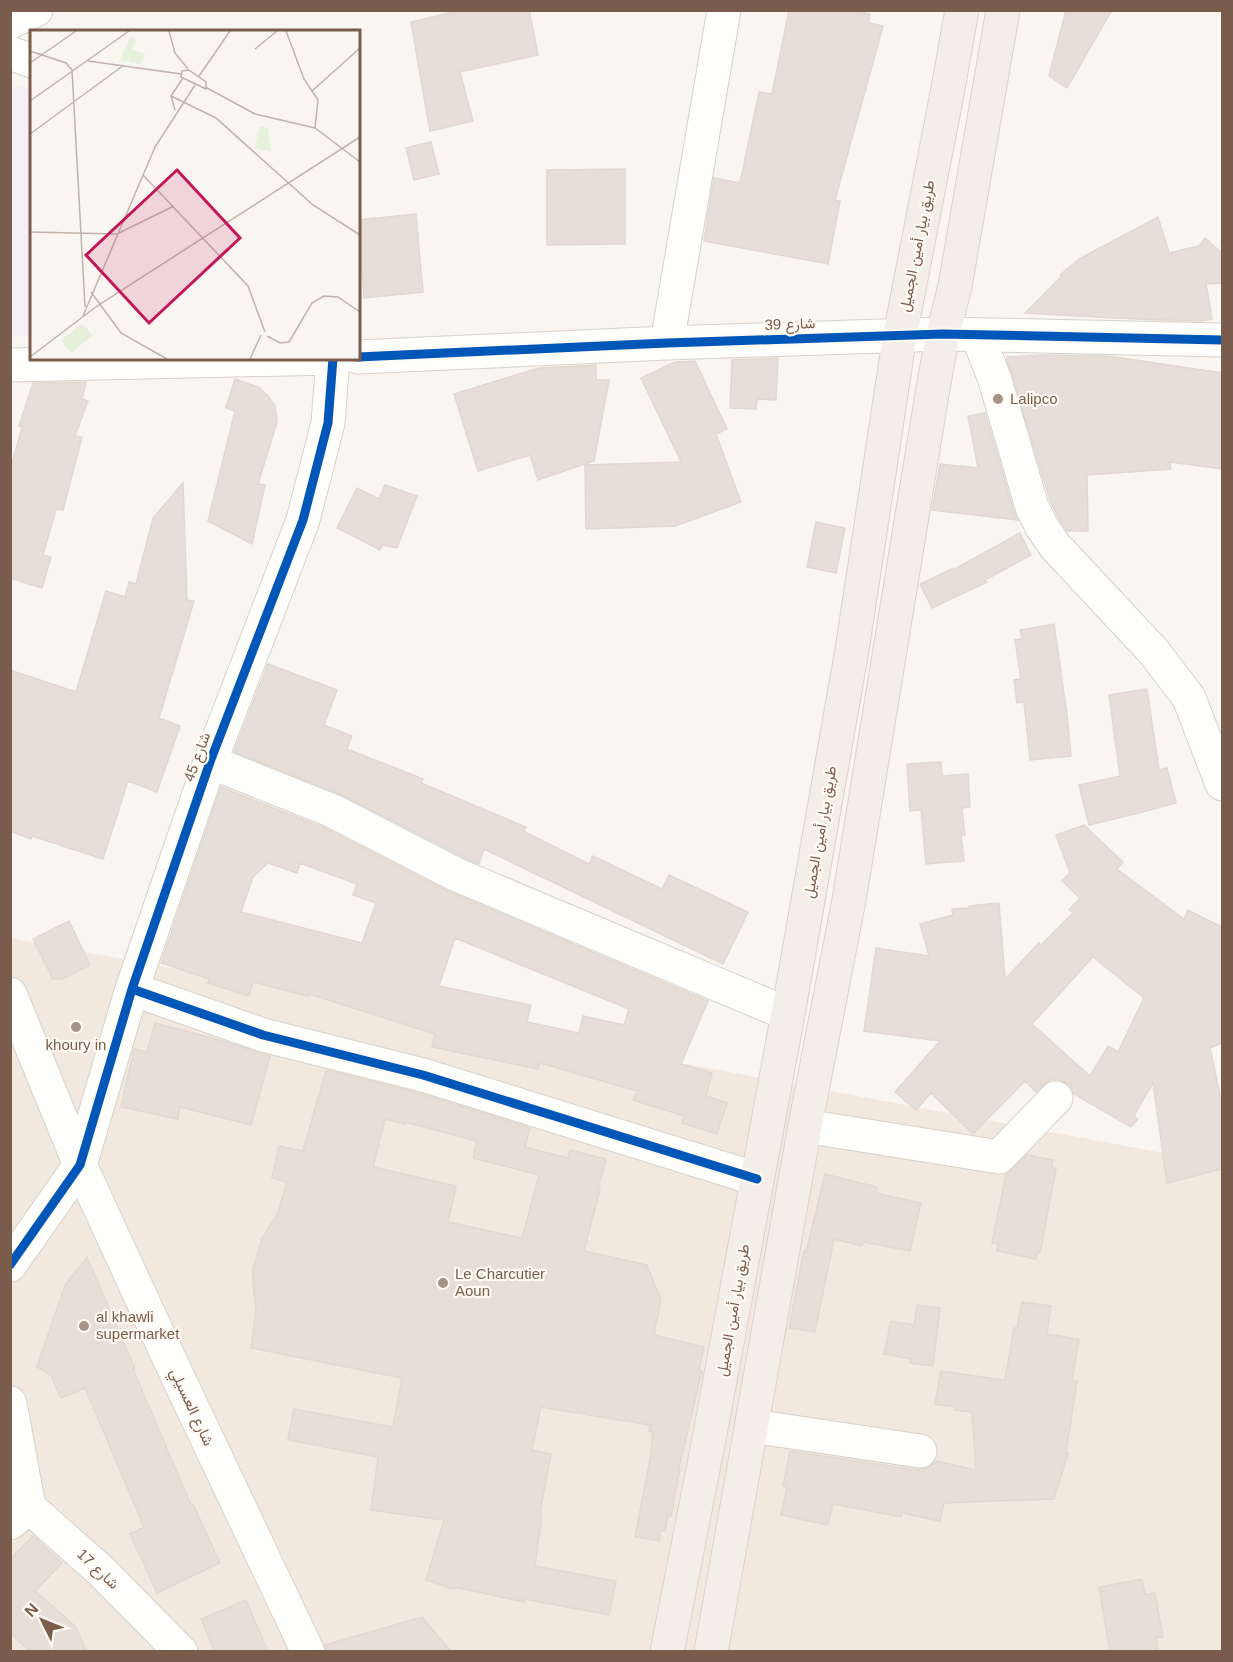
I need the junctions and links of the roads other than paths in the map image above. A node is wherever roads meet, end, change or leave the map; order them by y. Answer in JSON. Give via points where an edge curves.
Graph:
{"nodes":[{"id":1,"x":36,"y":10,"type":"edge"},
{"id":2,"x":723,"y":10,"type":"edge"},
{"id":3,"x":962,"y":10,"type":"edge"},
{"id":4,"x":1003,"y":10,"type":"edge"},
{"id":5,"x":10,"y":22,"type":"edge"},
{"id":6,"x":10,"y":53,"type":"edge"},
{"id":7,"x":30,"y":60,"type":"edge"},
{"id":8,"x":943,"y":334,"type":"junction"},
{"id":9,"x":900,"y":335,"type":"junction"},
{"id":10,"x":978,"y":336,"type":"junction"},
{"id":11,"x":1222,"y":340,"type":"edge"},
{"id":12,"x":667,"y":343,"type":"junction"},
{"id":13,"x":360,"y":357,"type":"edge"},
{"id":14,"x":239,"y":360,"type":"edge"},
{"id":15,"x":331,"y":360,"type":"edge"},
{"id":16,"x":10,"y":365,"type":"edge"},
{"id":17,"x":210,"y":762,"type":"junction"},
{"id":18,"x":1222,"y":784,"type":"edge"},
{"id":19,"x":132,"y":989,"type":"junction"},
{"id":20,"x":10,"y":994,"type":"edge"},
{"id":21,"x":788,"y":1014,"type":"junction"},
{"id":22,"x":1056,"y":1098,"type":"dead end"},
{"id":23,"x":806,"y":1126,"type":"junction"},
{"id":24,"x":80,"y":1165,"type":"junction"},
{"id":25,"x":757,"y":1179,"type":"junction"},
{"id":26,"x":10,"y":1265,"type":"edge"},
{"id":27,"x":10,"y":1403,"type":"edge"},
{"id":28,"x":752,"y":1426,"type":"junction"},
{"id":29,"x":920,"y":1450,"type":"dead end"},
{"id":30,"x":20,"y":1515,"type":"edge"},
{"id":31,"x":181,"y":1652,"type":"edge"},
{"id":32,"x":308,"y":1652,"type":"edge"},
{"id":33,"x":667,"y":1652,"type":"edge"},
{"id":34,"x":711,"y":1652,"type":"edge"}],
"edges":[{"from":1,"to":5,"type":"street"},
{"from":2,"to":12,"type":"street"},
{"from":3,"to":9,"type":"main road","name":"طريق بيار أمين الجميل"},
{"from":4,"to":8,"type":"main road","via":[[957,275]]},
{"from":6,"to":7,"type":"street"},
{"from":8,"to":9,"type":"street","name":"شارع 39"},
{"from":8,"to":10,"type":"street","name":"شارع 39"},
{"from":8,"to":23,"type":"main road","via":[[849,900]]},
{"from":9,"to":12,"type":"street","name":"شارع 39"},
{"from":9,"to":21,"type":"main road","name":"طريق بيار أمين الجميل","via":[[852,650]]},
{"from":10,"to":11,"type":"street","name":"شارع 39"},
{"from":10,"to":18,"type":"street","via":[[1032,507],[1042,526],[1055,546],[1154,652],[1189,698]]},
{"from":12,"to":13,"type":"street","name":"شارع 39"},
{"from":14,"to":16,"type":"street"},
{"from":15,"to":17,"type":"street","name":"شارع 45","via":[[328,423],[303,520]]},
{"from":17,"to":19,"type":"street","name":"شارع 45"},
{"from":17,"to":21,"type":"street","via":[[333,811],[456,874]]},
{"from":19,"to":24,"type":"street","name":"شارع 45"},
{"from":19,"to":25,"type":"street","via":[[263,1035],[423,1075]]},
{"from":20,"to":24,"type":"street","name":"شارع العسيلي"},
{"from":21,"to":25,"type":"main road","name":"طريق بيار أمين الجميل"},
{"from":22,"to":23,"type":"street","via":[[999,1158]]},
{"from":23,"to":28,"type":"main road"},
{"from":24,"to":26,"type":"street","name":"شارع 45"},
{"from":24,"to":32,"type":"street","name":"شارع العسيلي"},
{"from":25,"to":33,"type":"main road","name":"طريق بيار أمين الجميل"},
{"from":27,"to":30,"type":"street"},
{"from":28,"to":29,"type":"street"},
{"from":28,"to":34,"type":"main road"},
{"from":30,"to":31,"type":"street","name":"شارع 17","via":[[101,1571]]}]}
